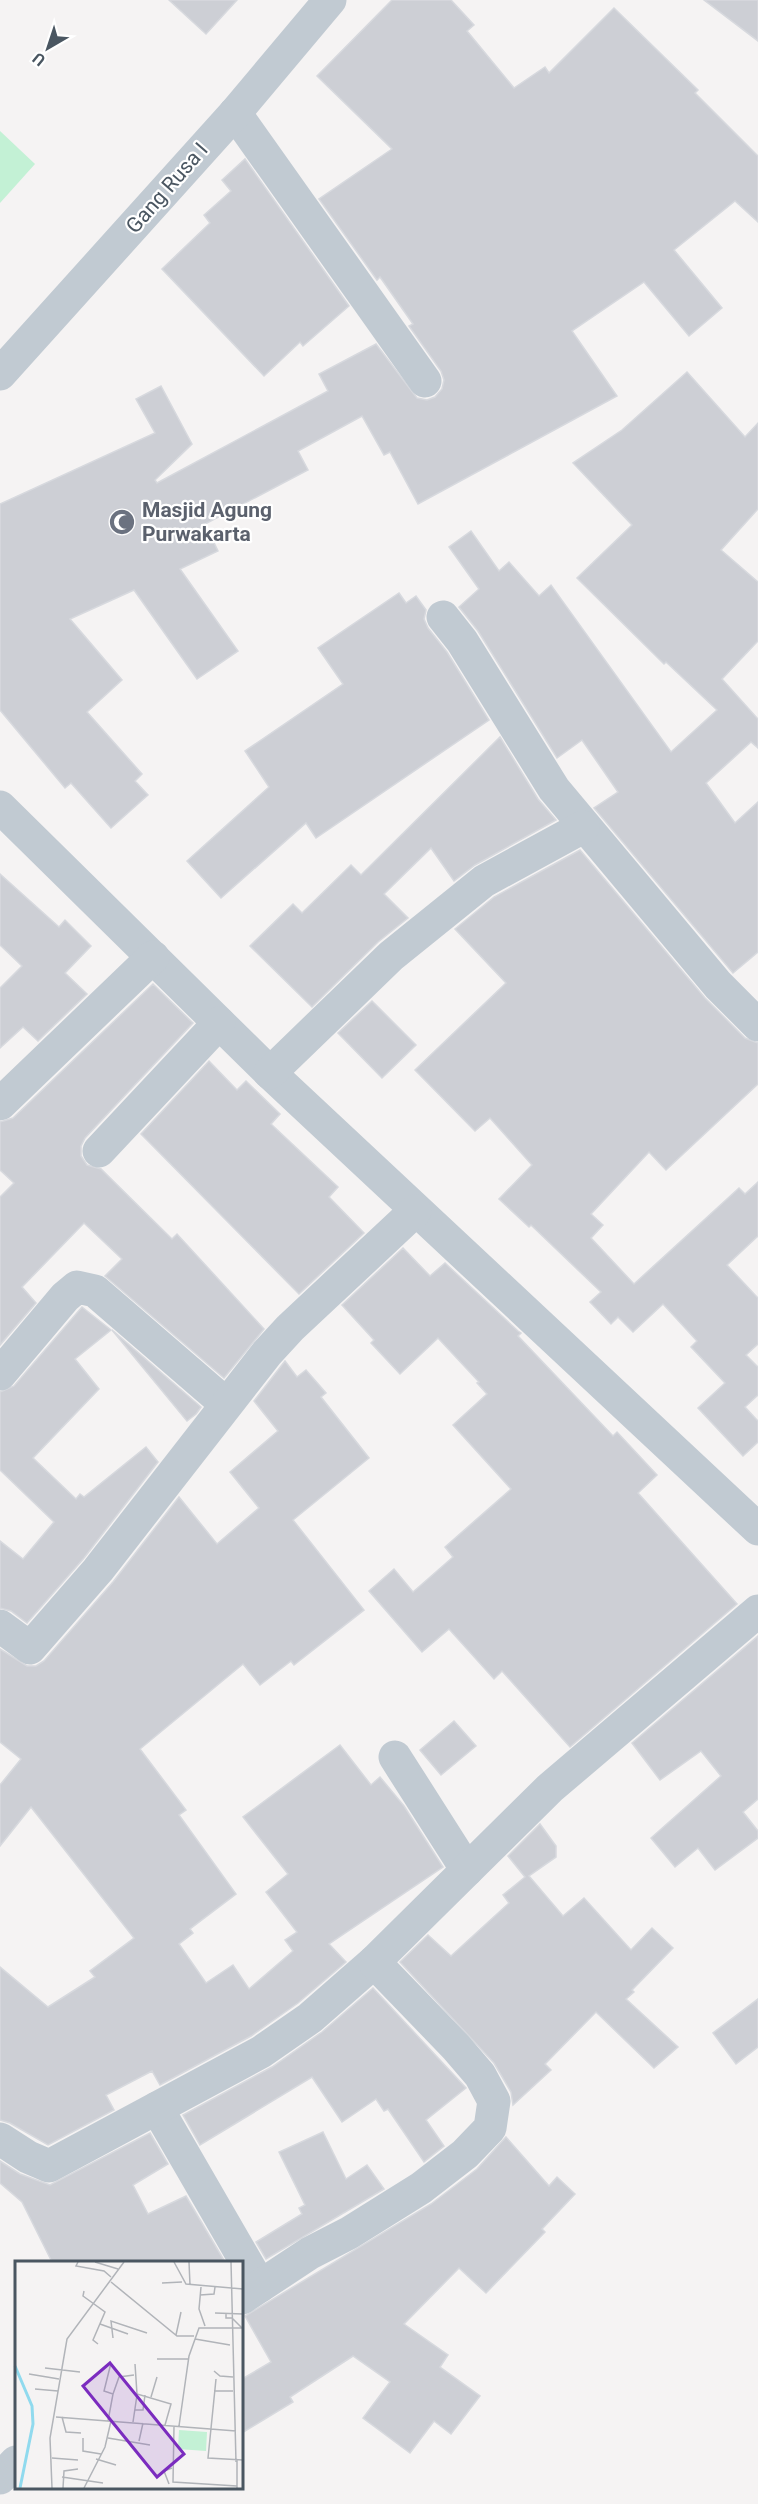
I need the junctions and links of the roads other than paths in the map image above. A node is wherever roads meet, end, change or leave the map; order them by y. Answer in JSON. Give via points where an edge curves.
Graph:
{"nodes":[{"id":1,"x":330,"y":0,"type":"edge"},
{"id":2,"x":235,"y":113,"type":"junction"},
{"id":3,"x":0,"y":374,"type":"edge"},
{"id":4,"x":425,"y":381,"type":"dead end"},
{"id":5,"x":442,"y":617,"type":"dead end"},
{"id":6,"x":0,"y":807,"type":"edge"},
{"id":7,"x":583,"y":826,"type":"junction"},
{"id":8,"x":153,"y":957,"type":"junction"},
{"id":9,"x":219,"y":1023,"type":"junction"},
{"id":10,"x":758,"y":1025,"type":"edge"},
{"id":11,"x":270,"y":1073,"type":"junction"},
{"id":12,"x":0,"y":1104,"type":"edge"},
{"id":13,"x":99,"y":1151,"type":"dead end"},
{"id":14,"x":416,"y":1211,"type":"junction"},
{"id":15,"x":0,"y":1374,"type":"edge"},
{"id":16,"x":226,"y":1404,"type":"junction"},
{"id":17,"x":758,"y":1529,"type":"edge"},
{"id":18,"x":758,"y":1611,"type":"edge"},
{"id":19,"x":0,"y":1626,"type":"edge"},
{"id":20,"x":395,"y":1757,"type":"dead end"},
{"id":21,"x":467,"y":1870,"type":"junction"},
{"id":22,"x":374,"y":1962,"type":"junction"},
{"id":23,"x":157,"y":2108,"type":"junction"},
{"id":24,"x":0,"y":2139,"type":"edge"},
{"id":25,"x":235,"y":2261,"type":"edge"},
{"id":26,"x":243,"y":2276,"type":"edge"},
{"id":27,"x":251,"y":2292,"type":"edge"},
{"id":28,"x":15,"y":2463,"type":"edge"},
{"id":29,"x":0,"y":2478,"type":"edge"}],
"edges":[{"from":1,"to":2,"type":"street","name":"Gang Rusa I"},
{"from":2,"to":3,"type":"street","name":"Gang Rusa I"},
{"from":2,"to":4,"type":"street"},
{"from":5,"to":7,"type":"street","via":[[462,641],[554,789]]},
{"from":6,"to":8,"type":"street"},
{"from":7,"to":10,"type":"street","via":[[718,985]]},
{"from":7,"to":11,"type":"street","via":[[484,881],[391,956]]},
{"from":8,"to":9,"type":"street"},
{"from":8,"to":12,"type":"street"},
{"from":9,"to":11,"type":"street"},
{"from":9,"to":13,"type":"street"},
{"from":11,"to":14,"type":"street"},
{"from":14,"to":16,"type":"street","via":[[290,1328]]},
{"from":14,"to":17,"type":"street"},
{"from":15,"to":16,"type":"street","via":[[77,1287],[95,1291]]},
{"from":16,"to":19,"type":"street","via":[[98,1570],[30,1648]]},
{"from":18,"to":21,"type":"street","via":[[550,1788]]},
{"from":20,"to":21,"type":"street"},
{"from":21,"to":22,"type":"street"},
{"from":22,"to":23,"type":"street","via":[[310,2018],[261,2052]]},
{"from":22,"to":27,"type":"street","via":[[480,2075],[494,2101],[490,2128],[465,2154],[421,2188]]},
{"from":23,"to":24,"type":"street","via":[[49,2166]]},
{"from":23,"to":25,"type":"street"},
{"from":26,"to":27,"type":"street"},
{"from":28,"to":29,"type":"street"}]}
